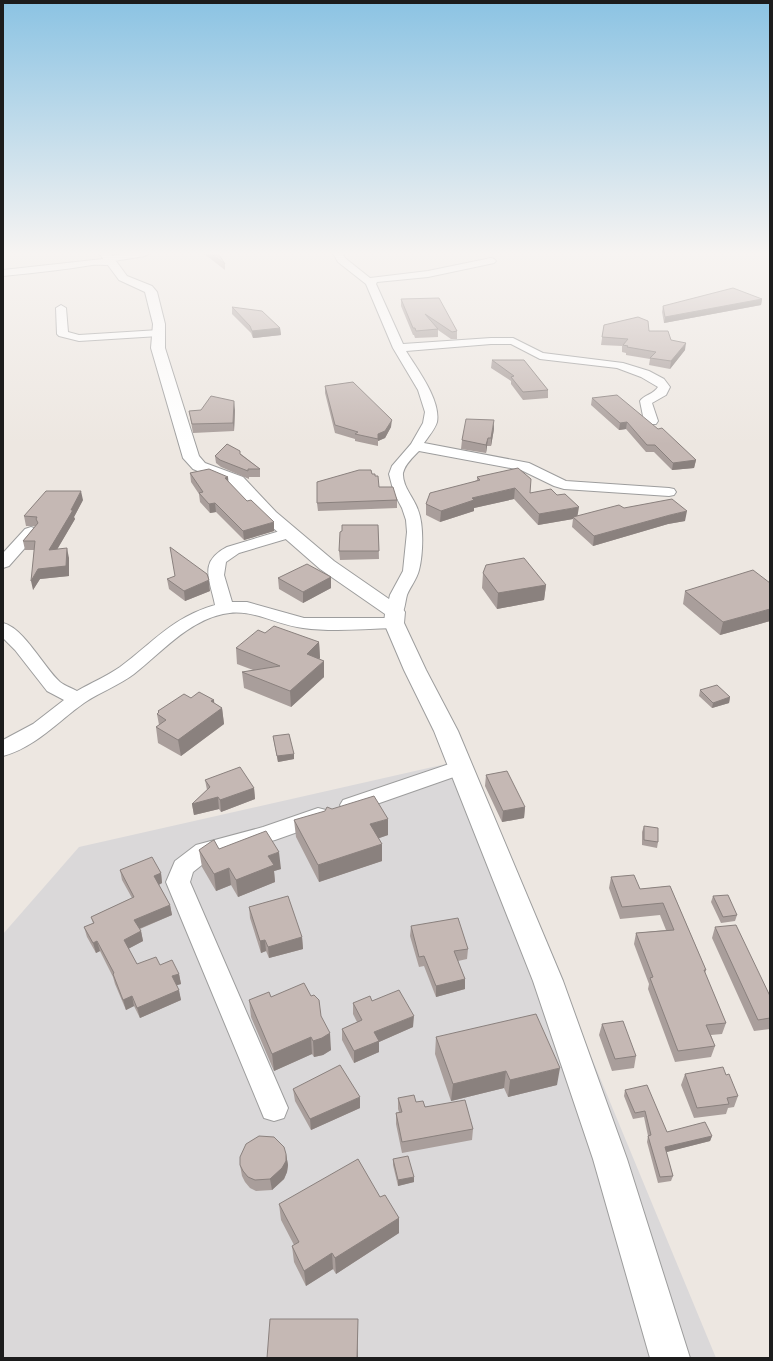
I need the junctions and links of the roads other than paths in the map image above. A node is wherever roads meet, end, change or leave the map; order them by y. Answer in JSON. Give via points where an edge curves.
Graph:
{"nodes":[{"id":1,"x":61,"y":317,"type":"edge"},
{"id":2,"x":158,"y":317,"type":"edge"},
{"id":3,"x":385,"y":317,"type":"edge"},
{"id":4,"x":160,"y":333,"type":"junction"},
{"id":5,"x":399,"y":348,"type":"junction"},
{"id":6,"x":651,"y":421,"type":"edge"},
{"id":7,"x":416,"y":446,"type":"junction"},
{"id":8,"x":669,"y":492,"type":"dead end"},
{"id":9,"x":31,"y":532,"type":"edge"},
{"id":10,"x":290,"y":533,"type":"junction"},
{"id":11,"x":3,"y":563,"type":"edge"},
{"id":12,"x":224,"y":608,"type":"junction"},
{"id":13,"x":395,"y":617,"type":"junction"},
{"id":14,"x":3,"y":628,"type":"edge"},
{"id":15,"x":77,"y":699,"type":"junction"},
{"id":16,"x":3,"y":749,"type":"edge"},
{"id":17,"x":462,"y":768,"type":"junction"},
{"id":18,"x":274,"y":1108,"type":"dead end"},
{"id":19,"x":670,"y":1358,"type":"edge"}],
"edges":[{"from":1,"to":4,"type":"street","via":[[63,334],[67,336],[79,338]]},
{"from":2,"to":4,"type":"street"},
{"from":3,"to":5,"type":"street"},
{"from":4,"to":10,"type":"street","via":[[160,357],[191,458],[199,466],[238,481],[253,499]]},
{"from":5,"to":6,"type":"street","via":[[513,341],[540,356],[619,365],[645,374],[664,387],[662,392],[646,401]]},
{"from":5,"to":7,"type":"street","via":[[424,390],[431,412],[430,423]]},
{"from":7,"to":8,"type":"street","via":[[524,466],[564,485]]},
{"from":7,"to":13,"type":"street","via":[[399,466],[396,474],[401,493],[414,520],[415,532],[411,571],[399,595]]},
{"from":9,"to":11,"type":"street"},
{"from":10,"to":12,"type":"street","via":[[233,550],[220,557],[216,564],[216,576]]},
{"from":10,"to":13,"type":"street"},
{"from":12,"to":13,"type":"street","via":[[247,607],[303,623],[336,624]]},
{"from":12,"to":15,"type":"street","via":[[197,617],[180,627],[126,671]]},
{"from":13,"to":17,"type":"street","via":[[415,670]]},
{"from":14,"to":15,"type":"street","via":[[54,687]]},
{"from":15,"to":16,"type":"street","via":[[40,729]]},
{"from":17,"to":18,"type":"street","via":[[267,834],[204,852],[183,866],[178,882]]},
{"from":17,"to":19,"type":"street","via":[[550,988],[610,1159]]}]}
